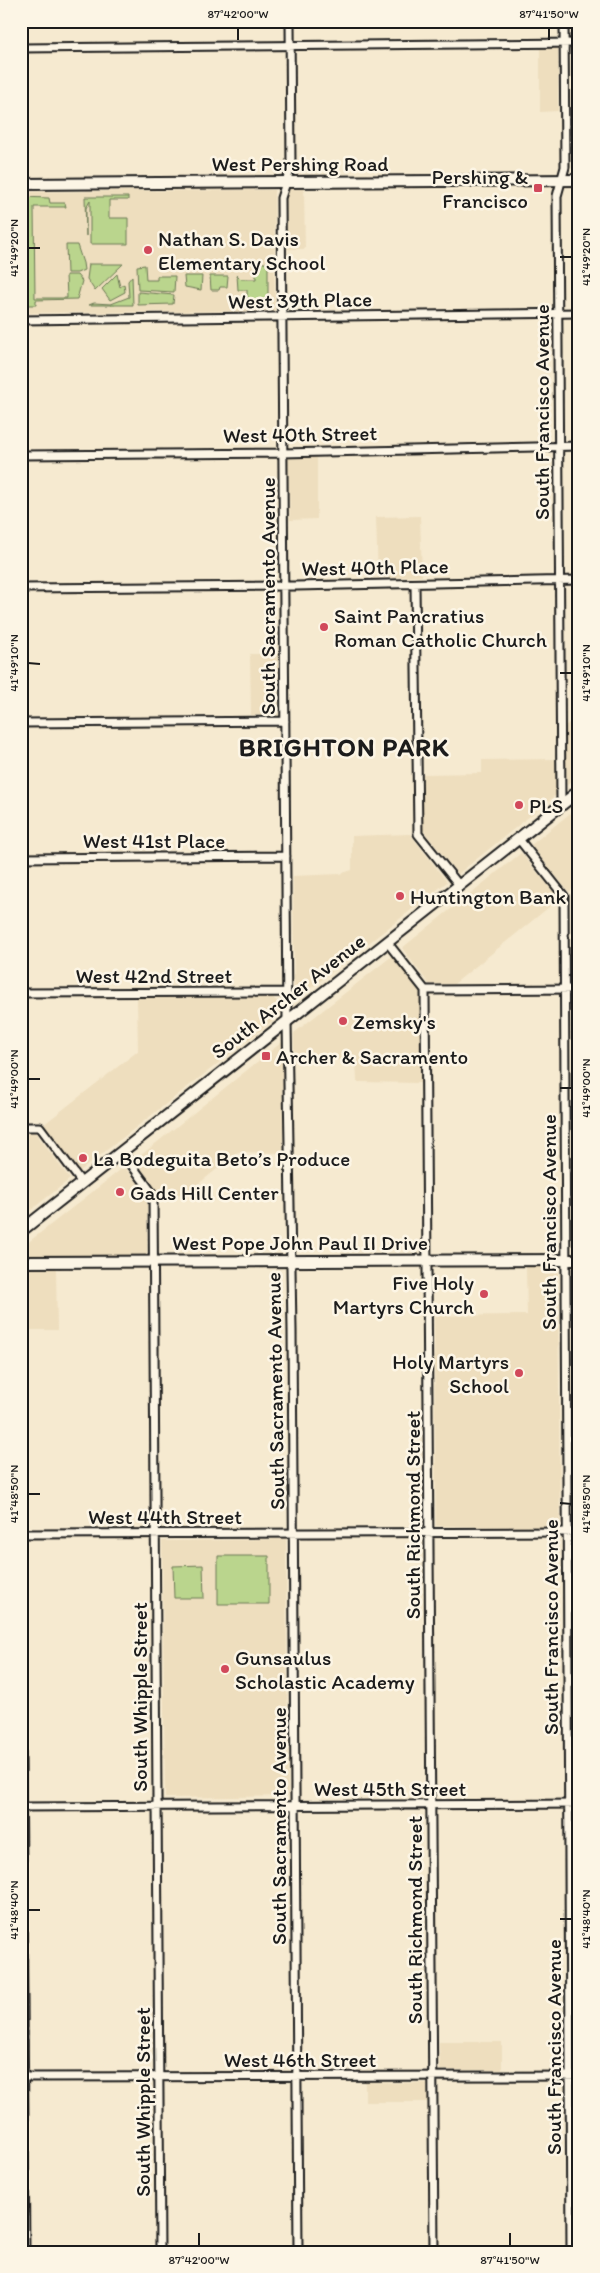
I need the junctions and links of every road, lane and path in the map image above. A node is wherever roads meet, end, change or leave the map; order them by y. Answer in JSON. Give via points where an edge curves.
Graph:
{"nodes":[{"id":1,"x":290,"y":21,"type":"edge"},
{"id":2,"x":564,"y":21,"type":"edge"},
{"id":3,"x":579,"y":42,"type":"edge"},
{"id":4,"x":564,"y":43,"type":"junction"},
{"id":5,"x":290,"y":45,"type":"junction"},
{"id":6,"x":21,"y":48,"type":"edge"},
{"id":7,"x":561,"y":180,"type":"junction"},
{"id":8,"x":579,"y":180,"type":"edge"},
{"id":9,"x":286,"y":182,"type":"junction"},
{"id":10,"x":21,"y":184,"type":"edge"},
{"id":11,"x":558,"y":313,"type":"junction"},
{"id":12,"x":579,"y":313,"type":"edge"},
{"id":13,"x":282,"y":318,"type":"junction"},
{"id":14,"x":21,"y":320,"type":"edge"},
{"id":15,"x":559,"y":446,"type":"junction"},
{"id":16,"x":579,"y":446,"type":"edge"},
{"id":17,"x":283,"y":453,"type":"junction"},
{"id":18,"x":21,"y":455,"type":"edge"},
{"id":19,"x":560,"y":580,"type":"junction"},
{"id":20,"x":579,"y":580,"type":"edge"},
{"id":21,"x":415,"y":584,"type":"junction"},
{"id":22,"x":284,"y":586,"type":"junction"},
{"id":23,"x":21,"y":588,"type":"edge"},
{"id":24,"x":285,"y":721,"type":"junction"},
{"id":25,"x":21,"y":723,"type":"edge"},
{"id":26,"x":579,"y":790,"type":"edge"},
{"id":27,"x":562,"y":804,"type":"junction"},
{"id":28,"x":518,"y":838,"type":"junction"},
{"id":29,"x":286,"y":856,"type":"junction"},
{"id":30,"x":21,"y":858,"type":"edge"},
{"id":31,"x":459,"y":885,"type":"junction"},
{"id":32,"x":388,"y":942,"type":"junction"},
{"id":33,"x":565,"y":989,"type":"junction"},
{"id":34,"x":579,"y":989,"type":"edge"},
{"id":35,"x":426,"y":990,"type":"junction"},
{"id":36,"x":21,"y":992,"type":"edge"},
{"id":37,"x":287,"y":992,"type":"junction"},
{"id":38,"x":288,"y":1022,"type":"junction"},
{"id":39,"x":21,"y":1127,"type":"edge"},
{"id":40,"x":122,"y":1152,"type":"junction"},
{"id":41,"x":82,"y":1183,"type":"junction"},
{"id":42,"x":21,"y":1231,"type":"edge"},
{"id":43,"x":427,"y":1260,"type":"junction"},
{"id":44,"x":566,"y":1260,"type":"junction"},
{"id":45,"x":579,"y":1260,"type":"edge"},
{"id":46,"x":153,"y":1261,"type":"junction"},
{"id":47,"x":291,"y":1261,"type":"junction"},
{"id":48,"x":21,"y":1262,"type":"edge"},
{"id":49,"x":568,"y":1532,"type":"junction"},
{"id":50,"x":579,"y":1532,"type":"edge"},
{"id":51,"x":155,"y":1533,"type":"junction"},
{"id":52,"x":294,"y":1533,"type":"junction"},
{"id":53,"x":429,"y":1533,"type":"junction"},
{"id":54,"x":21,"y":1534,"type":"edge"},
{"id":55,"x":21,"y":1752,"type":"edge"},
{"id":56,"x":569,"y":1804,"type":"junction"},
{"id":57,"x":579,"y":1804,"type":"edge"},
{"id":58,"x":431,"y":1805,"type":"junction"},
{"id":59,"x":21,"y":1806,"type":"edge"},
{"id":60,"x":157,"y":1806,"type":"junction"},
{"id":61,"x":295,"y":1806,"type":"junction"},
{"id":62,"x":297,"y":2076,"type":"junction"},
{"id":63,"x":433,"y":2076,"type":"junction"},
{"id":64,"x":570,"y":2076,"type":"junction"},
{"id":65,"x":579,"y":2076,"type":"edge"},
{"id":66,"x":23,"y":2077,"type":"edge"},
{"id":67,"x":159,"y":2077,"type":"junction"},
{"id":68,"x":25,"y":2252,"type":"edge"},
{"id":69,"x":160,"y":2252,"type":"edge"},
{"id":70,"x":298,"y":2252,"type":"edge"},
{"id":71,"x":434,"y":2252,"type":"edge"},
{"id":72,"x":571,"y":2252,"type":"edge"}],
"edges":[{"from":1,"to":5,"type":"street","name":"South Sacramento Avenue"},
{"from":2,"to":4,"type":"street","name":"South Francisco Avenue"},
{"from":3,"to":4,"type":"street"},
{"from":4,"to":5,"type":"street"},
{"from":4,"to":7,"type":"street","name":"South Francisco Avenue","via":[[565,167]]},
{"from":5,"to":6,"type":"street"},
{"from":5,"to":9,"type":"street","name":"South Sacramento Avenue","via":[[291,167]]},
{"from":7,"to":8,"type":"street","name":"West Pershing Road"},
{"from":7,"to":9,"type":"street","name":"West Pershing Road"},
{"from":7,"to":11,"type":"street","name":"South Francisco Avenue","via":[[556,196]]},
{"from":9,"to":10,"type":"street","name":"West Pershing Road"},
{"from":9,"to":13,"type":"street","name":"South Sacramento Avenue","via":[[281,198]]},
{"from":11,"to":12,"type":"street","name":"West 39th Place"},
{"from":11,"to":13,"type":"street","name":"West 39th Place"},
{"from":11,"to":15,"type":"street","name":"South Francisco Avenue"},
{"from":13,"to":14,"type":"street","name":"West 39th Place"},
{"from":13,"to":17,"type":"street","name":"South Sacramento Avenue"},
{"from":15,"to":16,"type":"street","name":"West 40th Street"},
{"from":15,"to":17,"type":"street","name":"West 40th Street"},
{"from":15,"to":19,"type":"street","name":"South Francisco Avenue"},
{"from":17,"to":18,"type":"street","name":"West 40th Street"},
{"from":17,"to":22,"type":"street","name":"South Sacramento Avenue"},
{"from":19,"to":20,"type":"street","name":"West 40th Place"},
{"from":19,"to":21,"type":"street","name":"West 40th Place"},
{"from":19,"to":27,"type":"street","name":"South Francisco Avenue"},
{"from":21,"to":22,"type":"street","name":"West 40th Place"},
{"from":21,"to":31,"type":"street","via":[[418,834]]},
{"from":22,"to":23,"type":"street","name":"West 40th Place"},
{"from":22,"to":24,"type":"street","name":"South Sacramento Avenue"},
{"from":24,"to":25,"type":"street"},
{"from":24,"to":29,"type":"street","name":"South Sacramento Avenue"},
{"from":26,"to":27,"type":"street","name":"South Archer Avenue"},
{"from":27,"to":28,"type":"street","name":"South Archer Avenue"},
{"from":28,"to":31,"type":"street","name":"South Archer Avenue"},
{"from":28,"to":33,"type":"street","name":"South Francisco Avenue","via":[[564,896]]},
{"from":29,"to":30,"type":"street","name":"West 41st Place"},
{"from":29,"to":37,"type":"street","name":"South Sacramento Avenue"},
{"from":31,"to":32,"type":"street","name":"South Archer Avenue"},
{"from":32,"to":35,"type":"street"},
{"from":32,"to":38,"type":"street","name":"South Archer Avenue"},
{"from":33,"to":34,"type":"street"},
{"from":33,"to":35,"type":"street"},
{"from":33,"to":44,"type":"street","name":"South Francisco Avenue"},
{"from":35,"to":43,"type":"street","name":"South Richmond Street"},
{"from":36,"to":37,"type":"street","name":"West 42nd Street"},
{"from":37,"to":38,"type":"street","name":"South Sacramento Avenue"},
{"from":38,"to":40,"type":"street","name":"South Archer Avenue"},
{"from":38,"to":47,"type":"street","name":"South Sacramento Avenue"},
{"from":39,"to":41,"type":"street","via":[[40,1127]]},
{"from":40,"to":41,"type":"street","name":"South Archer Avenue"},
{"from":40,"to":46,"type":"street","name":"South Whipple Street","via":[[153,1194]]},
{"from":41,"to":42,"type":"street","name":"South Archer Avenue"},
{"from":43,"to":44,"type":"street","name":"West Pope John Paul II Drive"},
{"from":43,"to":47,"type":"street","name":"West Pope John Paul II Drive"},
{"from":43,"to":53,"type":"street","name":"South Richmond Street"},
{"from":44,"to":45,"type":"street","name":"West Pope John Paul II Drive"},
{"from":44,"to":49,"type":"street","name":"South Francisco Avenue"},
{"from":46,"to":47,"type":"street","name":"West Pope John Paul II Drive"},
{"from":46,"to":48,"type":"street","name":"West Pope John Paul II Drive"},
{"from":46,"to":51,"type":"street","name":"South Whipple Street"},
{"from":47,"to":52,"type":"street","name":"South Sacramento Avenue"},
{"from":49,"to":50,"type":"street","name":"West 44th Street"},
{"from":49,"to":53,"type":"street","name":"West 44th Street"},
{"from":49,"to":56,"type":"street","name":"South Francisco Avenue"},
{"from":51,"to":52,"type":"street","name":"West 44th Street"},
{"from":51,"to":54,"type":"street","name":"West 44th Street"},
{"from":51,"to":60,"type":"street","name":"South Whipple Street"},
{"from":52,"to":53,"type":"street","name":"West 44th Street"},
{"from":52,"to":61,"type":"street","name":"South Sacramento Avenue"},
{"from":53,"to":58,"type":"street","name":"South Richmond Street"},
{"from":55,"to":59,"type":"street"},
{"from":56,"to":57,"type":"street","name":"West 45th Street"},
{"from":56,"to":58,"type":"street","name":"West 45th Street"},
{"from":56,"to":64,"type":"street","name":"South Francisco Avenue"},
{"from":58,"to":61,"type":"street","name":"West 45th Street"},
{"from":58,"to":63,"type":"street","name":"South Richmond Street"},
{"from":59,"to":60,"type":"street","name":"West 45th Street"},
{"from":59,"to":66,"type":"street"},
{"from":60,"to":61,"type":"street","name":"West 45th Street"},
{"from":60,"to":67,"type":"street","name":"South Whipple Street"},
{"from":61,"to":62,"type":"street","name":"South Sacramento Avenue"},
{"from":62,"to":63,"type":"street","name":"West 46th Street"},
{"from":62,"to":67,"type":"street","name":"West 46th Street"},
{"from":62,"to":70,"type":"street","name":"South Sacramento Avenue"},
{"from":63,"to":64,"type":"street","name":"West 46th Street"},
{"from":63,"to":71,"type":"street","name":"South Richmond Street"},
{"from":64,"to":65,"type":"street","name":"West 46th Street"},
{"from":64,"to":72,"type":"street","name":"South Francisco Avenue"},
{"from":66,"to":67,"type":"street","name":"West 46th Street"},
{"from":66,"to":68,"type":"street"},
{"from":67,"to":69,"type":"street","name":"South Whipple Street"}]}
